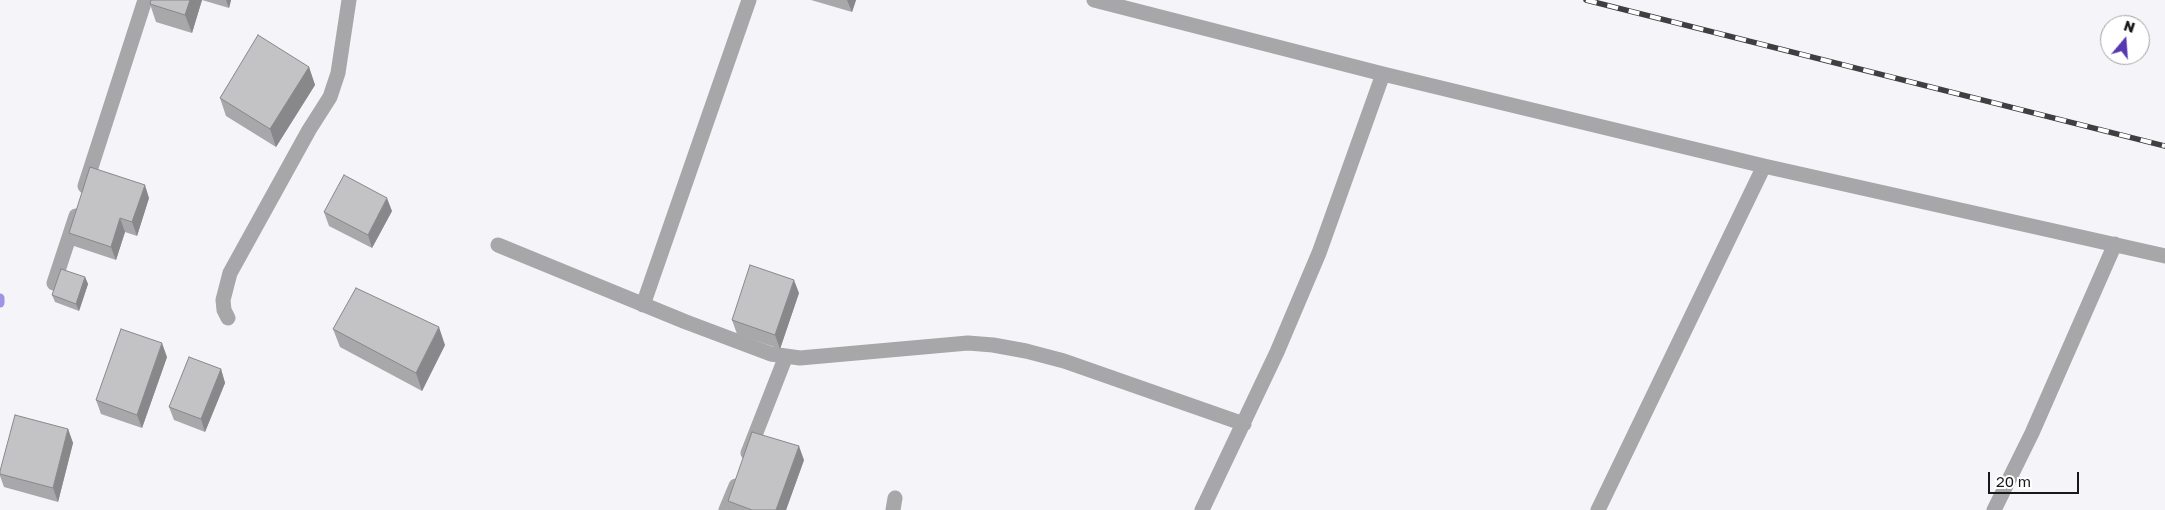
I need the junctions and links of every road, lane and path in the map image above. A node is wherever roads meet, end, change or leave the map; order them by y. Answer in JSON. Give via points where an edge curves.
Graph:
{"nodes":[{"id":1,"x":145,"y":0,"type":"edge"},
{"id":2,"x":349,"y":0,"type":"edge"},
{"id":3,"x":748,"y":0,"type":"edge"},
{"id":4,"x":1094,"y":0,"type":"edge"},
{"id":5,"x":1383,"y":74,"type":"junction"},
{"id":6,"x":1764,"y":166,"type":"junction"},
{"id":7,"x":2115,"y":244,"type":"junction"},
{"id":8,"x":498,"y":245,"type":"dead end"},
{"id":9,"x":2165,"y":256,"type":"edge"},
{"id":10,"x":54,"y":283,"type":"edge"},
{"id":11,"x":643,"y":305,"type":"junction"},
{"id":12,"x":228,"y":318,"type":"dead end"},
{"id":13,"x":786,"y":356,"type":"junction"},
{"id":14,"x":1244,"y":424,"type":"junction"},
{"id":15,"x":726,"y":510,"type":"edge"},
{"id":16,"x":1202,"y":510,"type":"edge"},
{"id":17,"x":1598,"y":510,"type":"edge"},
{"id":18,"x":1994,"y":510,"type":"edge"}],
"edges":[{"from":1,"to":10,"type":"street"},
{"from":2,"to":12,"type":"street","via":[[338,73],[330,97],[230,273],[223,300]]},
{"from":3,"to":11,"type":"street"},
{"from":4,"to":5,"type":"street"},
{"from":5,"to":6,"type":"street"},
{"from":5,"to":14,"type":"street","via":[[1319,253]]},
{"from":6,"to":7,"type":"street"},
{"from":6,"to":17,"type":"street"},
{"from":7,"to":9,"type":"street"},
{"from":7,"to":18,"type":"street","via":[[2032,433]]},
{"from":8,"to":11,"type":"street"},
{"from":11,"to":13,"type":"street","via":[[744,345]]},
{"from":13,"to":14,"type":"street","via":[[800,358],[968,343],[994,345],[1064,361]]},
{"from":13,"to":15,"type":"street"},
{"from":14,"to":16,"type":"street"}]}
